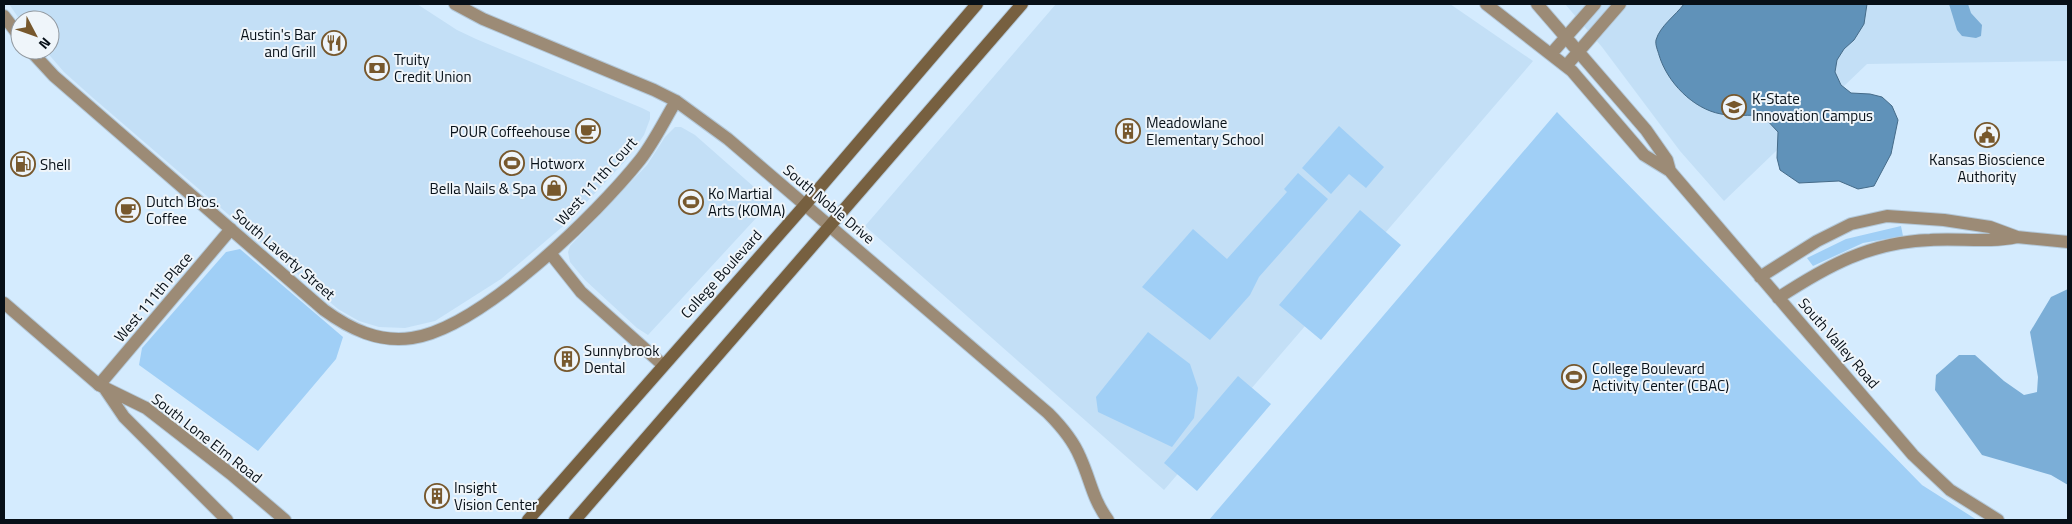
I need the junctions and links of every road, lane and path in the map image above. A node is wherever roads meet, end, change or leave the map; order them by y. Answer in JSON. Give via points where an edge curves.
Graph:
{"nodes":[{"id":1,"x":455,"y":4,"type":"edge"},
{"id":2,"x":977,"y":4,"type":"edge"},
{"id":3,"x":1022,"y":4,"type":"edge"},
{"id":4,"x":1486,"y":4,"type":"edge"},
{"id":5,"x":1537,"y":4,"type":"edge"},
{"id":6,"x":1595,"y":4,"type":"edge"},
{"id":7,"x":1620,"y":4,"type":"edge"},
{"id":8,"x":1566,"y":37,"type":"junction"},
{"id":9,"x":1580,"y":52,"type":"junction"},
{"id":10,"x":1551,"y":54,"type":"junction"},
{"id":11,"x":39,"y":60,"type":"edge"},
{"id":12,"x":1566,"y":66,"type":"junction"},
{"id":13,"x":676,"y":101,"type":"junction"},
{"id":14,"x":1670,"y":171,"type":"junction"},
{"id":15,"x":805,"y":205,"type":"junction"},
{"id":16,"x":829,"y":226,"type":"junction"},
{"id":17,"x":231,"y":230,"type":"junction"},
{"id":18,"x":2017,"y":237,"type":"junction"},
{"id":19,"x":2068,"y":242,"type":"edge"},
{"id":20,"x":550,"y":253,"type":"junction"},
{"id":21,"x":1760,"y":277,"type":"junction"},
{"id":22,"x":1778,"y":298,"type":"junction"},
{"id":23,"x":4,"y":303,"type":"edge"},
{"id":24,"x":663,"y":365,"type":"junction"},
{"id":25,"x":102,"y":387,"type":"junction"},
{"id":26,"x":227,"y":520,"type":"edge"},
{"id":27,"x":284,"y":520,"type":"edge"},
{"id":28,"x":528,"y":520,"type":"edge"},
{"id":29,"x":575,"y":520,"type":"edge"},
{"id":30,"x":1108,"y":520,"type":"edge"},
{"id":31,"x":1998,"y":520,"type":"edge"}],
"edges":[{"from":1,"to":13,"type":"street","name":"South Noble Drive"},
{"from":2,"to":15,"type":"main road","name":"College Boulevard"},
{"from":3,"to":16,"type":"main road"},
{"from":4,"to":10,"type":"street","name":"South Valley Road"},
{"from":5,"to":8,"type":"street","name":"South Valley Road"},
{"from":6,"to":8,"type":"street"},
{"from":7,"to":9,"type":"street"},
{"from":8,"to":9,"type":"street","name":"South Valley Road"},
{"from":8,"to":10,"type":"street"},
{"from":9,"to":12,"type":"street"},
{"from":9,"to":14,"type":"street","name":"South Valley Road","via":[[1646,130],[1667,160]]},
{"from":10,"to":12,"type":"street","name":"South Valley Road"},
{"from":11,"to":17,"type":"street","name":"South Laverty Street"},
{"from":12,"to":14,"type":"street","name":"South Valley Road","via":[[1644,155]]},
{"from":13,"to":15,"type":"street","name":"South Noble Drive","via":[[728,139]]},
{"from":13,"to":20,"type":"street","name":"West 111th Court","via":[[641,159]]},
{"from":14,"to":21,"type":"street","name":"South Valley Road"},
{"from":15,"to":16,"type":"street","name":"South Noble Drive"},
{"from":15,"to":24,"type":"main road","name":"College Boulevard"},
{"from":16,"to":29,"type":"main road"},
{"from":16,"to":30,"type":"street","name":"South Noble Drive","via":[[1061,426],[1080,457],[1096,502]]},
{"from":17,"to":20,"type":"street","name":"South Laverty Street","via":[[346,326],[392,339],[424,336],[450,325],[498,294]]},
{"from":17,"to":25,"type":"street","name":"West 111th Place"},
{"from":18,"to":19,"type":"street"},
{"from":18,"to":21,"type":"street","via":[[1990,227],[1886,216],[1851,224],[1817,240]]},
{"from":18,"to":22,"type":"street","via":[[1997,241],[1929,240],[1877,247],[1836,263]]},
{"from":20,"to":24,"type":"street","via":[[582,292]]},
{"from":21,"to":22,"type":"street","name":"South Valley Road"},
{"from":22,"to":31,"type":"street","name":"South Valley Road","via":[[1913,455],[1950,490]]},
{"from":23,"to":25,"type":"street","name":"South Lone Elm Road"},
{"from":24,"to":28,"type":"main road","name":"College Boulevard"},
{"from":25,"to":26,"type":"street","name":"South Lone Elm Road","via":[[124,417]]},
{"from":25,"to":27,"type":"street","name":"South Lone Elm Road","via":[[146,408]]}]}
